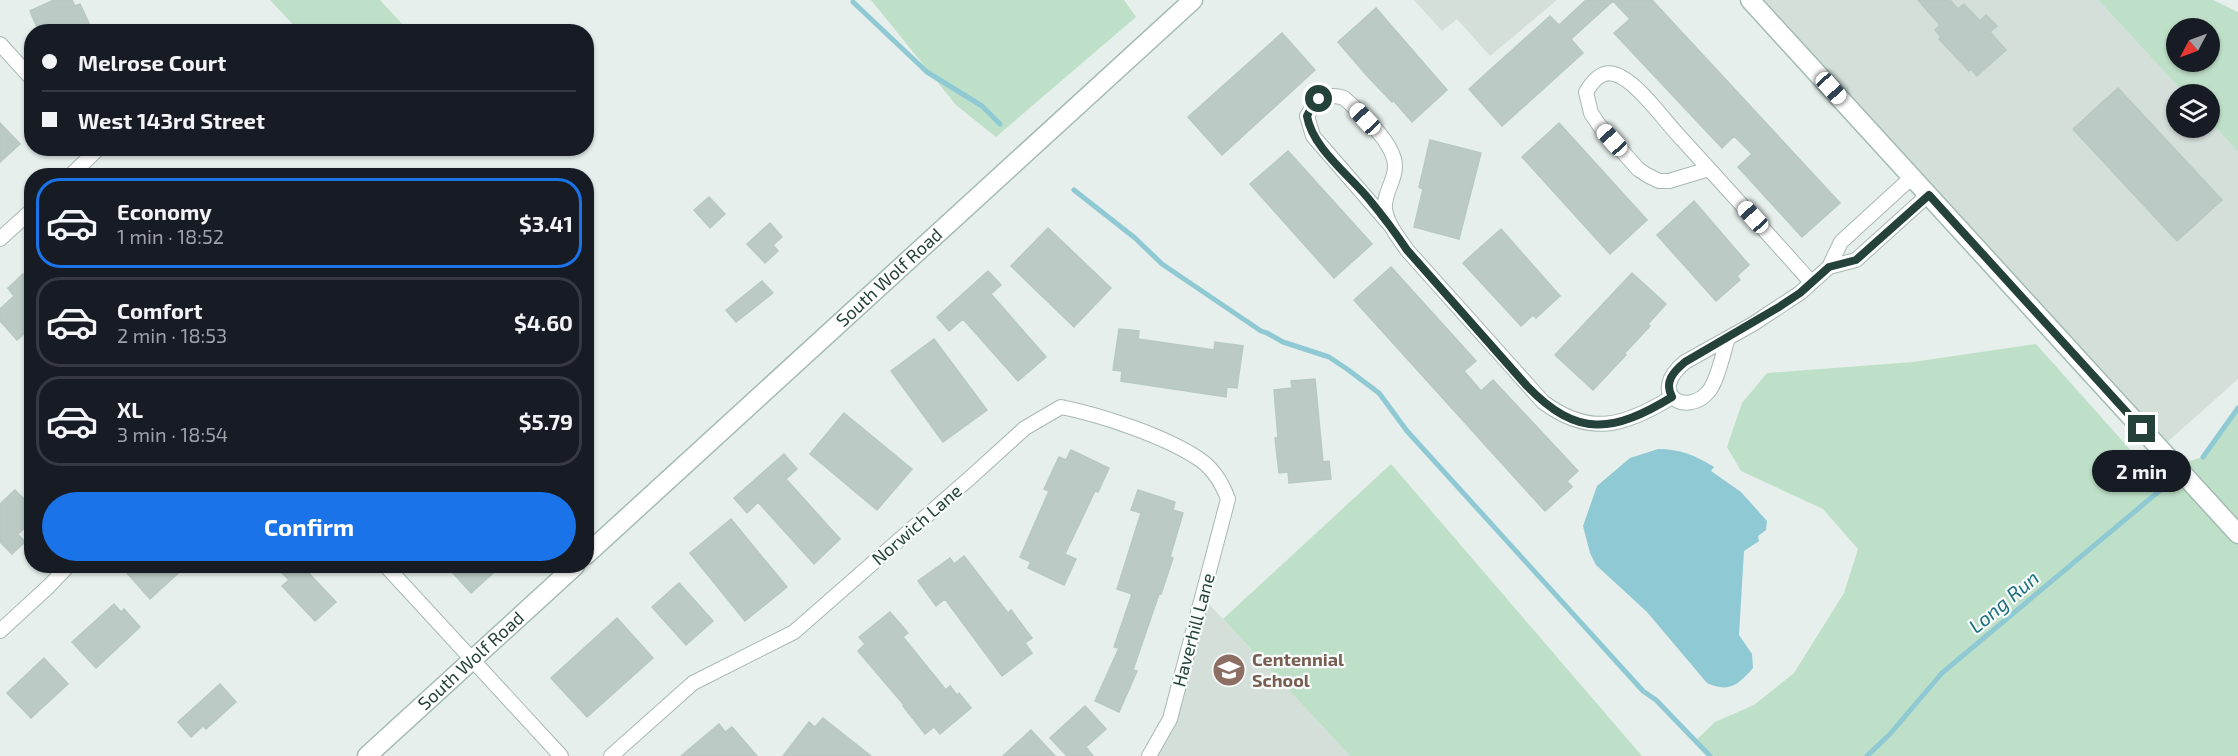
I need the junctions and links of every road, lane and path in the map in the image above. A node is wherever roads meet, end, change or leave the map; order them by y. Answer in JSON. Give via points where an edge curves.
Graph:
{"nodes":[{"id":1,"x":1193,"y":0,"type":"edge"},
{"id":2,"x":1750,"y":0,"type":"edge"},
{"id":3,"x":0,"y":44,"type":"edge"},
{"id":4,"x":24,"y":70,"type":"edge"},
{"id":5,"x":90,"y":156,"type":"edge"},
{"id":6,"x":78,"y":168,"type":"edge"},
{"id":7,"x":1709,"y":169,"type":"junction"},
{"id":8,"x":1912,"y":177,"type":"junction"},
{"id":9,"x":1929,"y":195,"type":"junction"},
{"id":10,"x":24,"y":217,"type":"edge"},
{"id":11,"x":1391,"y":226,"type":"junction"},
{"id":12,"x":0,"y":239,"type":"edge"},
{"id":13,"x":1829,"y":267,"type":"junction"},
{"id":14,"x":1812,"y":282,"type":"junction"},
{"id":15,"x":1728,"y":338,"type":"junction"},
{"id":16,"x":1672,"y":397,"type":"junction"},
{"id":17,"x":1228,"y":499,"type":"joint"},
{"id":18,"x":2238,"y":534,"type":"edge"},
{"id":19,"x":594,"y":548,"type":"edge"},
{"id":20,"x":61,"y":573,"type":"edge"},
{"id":21,"x":392,"y":573,"type":"edge"},
{"id":22,"x":567,"y":573,"type":"edge"},
{"id":23,"x":0,"y":631,"type":"edge"},
{"id":24,"x":472,"y":660,"type":"junction"},
{"id":25,"x":367,"y":756,"type":"edge"},
{"id":26,"x":561,"y":756,"type":"edge"},
{"id":27,"x":611,"y":756,"type":"edge"},
{"id":28,"x":1149,"y":756,"type":"edge"}],
"edges":[{"from":1,"to":19,"type":"main road","name":"South Wolf Road"},
{"from":2,"to":8,"type":"main road"},
{"from":3,"to":4,"type":"street"},
{"from":5,"to":6,"type":"street"},
{"from":7,"to":7,"type":"street","via":[[1622,76],[1611,72],[1591,84],[1586,92],[1591,113],[1638,169],[1659,181]]},
{"from":7,"to":14,"type":"street"},
{"from":8,"to":9,"type":"main road"},
{"from":8,"to":13,"type":"street","via":[[1841,242]]},
{"from":9,"to":13,"type":"street","via":[[1856,260]]},
{"from":9,"to":18,"type":"main road"},
{"from":10,"to":12,"type":"street"},
{"from":11,"to":11,"type":"street","via":[[1385,208],[1395,172],[1388,145],[1344,98],[1336,95],[1319,99],[1307,116],[1313,136]]},
{"from":11,"to":16,"type":"street","via":[[1407,250],[1527,386],[1560,415],[1579,422],[1615,424],[1633,419]]},
{"from":13,"to":14,"type":"street"},
{"from":14,"to":15,"type":"street"},
{"from":15,"to":16,"type":"street","via":[[1677,369],[1668,384]]},
{"from":15,"to":16,"type":"street","via":[[1708,393],[1688,403]]},
{"from":17,"to":27,"type":"street","name":"Norwich Lane","via":[[1214,472],[1200,459],[1091,413],[1061,407],[1025,428],[794,632],[693,683]]},
{"from":17,"to":28,"type":"street","name":"Haverhill Lane","via":[[1170,719]]},
{"from":20,"to":23,"type":"street"},
{"from":21,"to":24,"type":"street"},
{"from":22,"to":24,"type":"main road","name":"South Wolf Road"},
{"from":24,"to":25,"type":"main road","name":"South Wolf Road"},
{"from":24,"to":26,"type":"street"}]}
